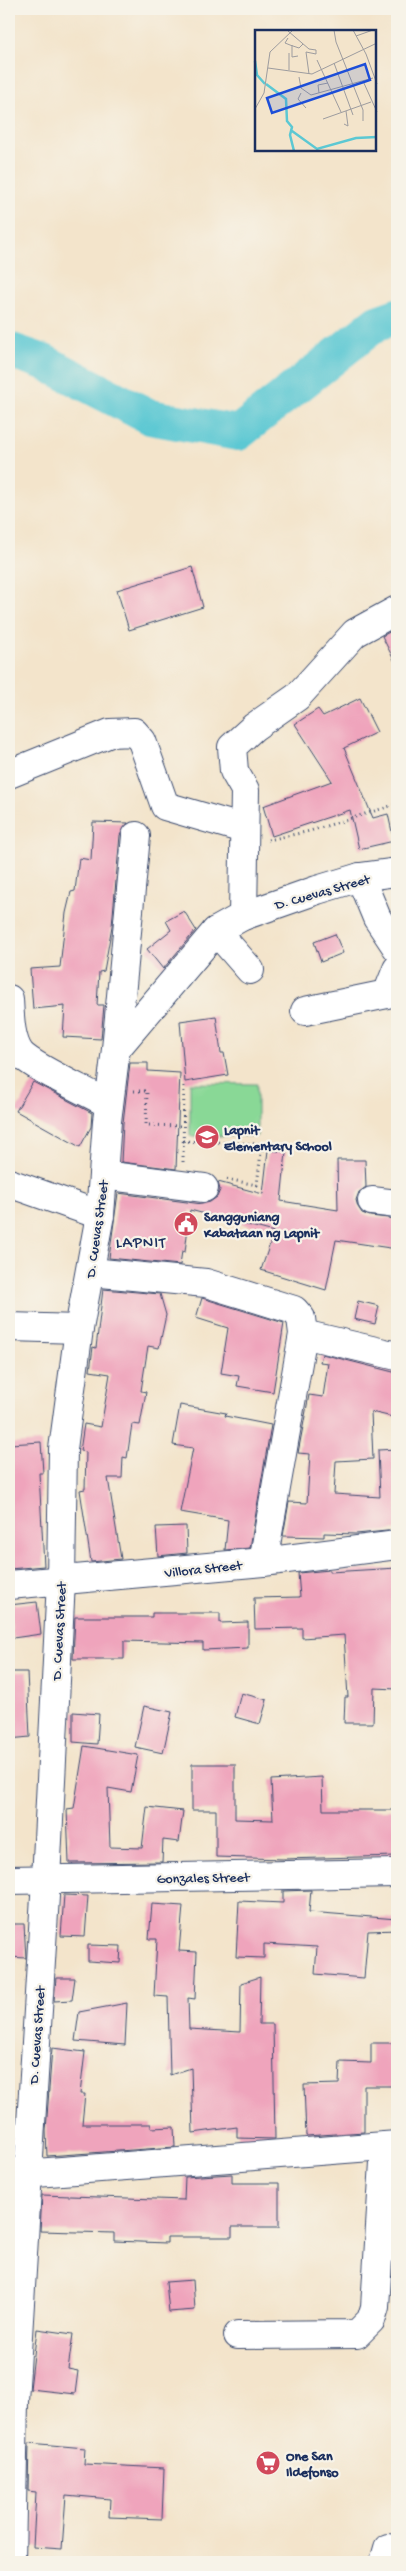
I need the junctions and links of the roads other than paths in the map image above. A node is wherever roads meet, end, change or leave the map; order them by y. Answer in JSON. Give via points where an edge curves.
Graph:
{"nodes":[{"id":1,"x":397,"y":610,"type":"edge"},
{"id":2,"x":9,"y":774,"type":"edge"},
{"id":3,"x":136,"y":836,"type":"dead end"},
{"id":4,"x":244,"y":836,"type":"junction"},
{"id":5,"x":397,"y":872,"type":"edge"},
{"id":6,"x":360,"y":878,"type":"junction"},
{"id":7,"x":243,"y":916,"type":"junction"},
{"id":8,"x":216,"y":931,"type":"junction"},
{"id":9,"x":397,"y":948,"type":"edge"},
{"id":10,"x":397,"y":969,"type":"edge"},
{"id":11,"x":250,"y":970,"type":"dead end"},
{"id":12,"x":9,"y":999,"type":"edge"},
{"id":13,"x":306,"y":1011,"type":"dead end"},
{"id":14,"x":116,"y":1049,"type":"junction"},
{"id":15,"x":110,"y":1096,"type":"junction"},
{"id":16,"x":103,"y":1175,"type":"junction"},
{"id":17,"x":9,"y":1183,"type":"edge"},
{"id":18,"x":194,"y":1187,"type":"road end"},
{"id":19,"x":100,"y":1215,"type":"junction"},
{"id":20,"x":91,"y":1272,"type":"junction"},
{"id":21,"x":9,"y":1327,"type":"edge"},
{"id":22,"x":79,"y":1329,"type":"junction"},
{"id":23,"x":303,"y":1334,"type":"junction"},
{"id":24,"x":397,"y":1356,"type":"edge"},
{"id":25,"x":397,"y":1545,"type":"edge"},
{"id":26,"x":263,"y":1562,"type":"junction"},
{"id":27,"x":60,"y":1582,"type":"junction"},
{"id":28,"x":9,"y":1585,"type":"edge"},
{"id":29,"x":397,"y":1873,"type":"edge"},
{"id":30,"x":9,"y":1880,"type":"edge"},
{"id":31,"x":46,"y":1880,"type":"junction"},
{"id":32,"x":391,"y":2145,"type":"edge"},
{"id":33,"x":18,"y":2175,"type":"edge"},
{"id":34,"x":238,"y":2335,"type":"dead end"},
{"id":35,"x":11,"y":2401,"type":"edge"},
{"id":36,"x":11,"y":2562,"type":"edge"}],
"edges":[{"from":1,"to":4,"type":"street","via":[[355,633],[297,697],[232,747],[234,771],[245,790]]},
{"from":2,"to":4,"type":"street","via":[[110,733],[134,732],[142,742],[165,806]]},
{"from":3,"to":14,"type":"street"},
{"from":4,"to":7,"type":"street"},
{"from":5,"to":6,"type":"street","name":"D. Cuevas Street"},
{"from":6,"to":7,"type":"street","name":"D. Cuevas Street"},
{"from":6,"to":9,"type":"street","via":[[377,918]]},
{"from":7,"to":8,"type":"street","name":"D. Cuevas Street"},
{"from":8,"to":11,"type":"street"},
{"from":8,"to":14,"type":"street","name":"D. Cuevas Street"},
{"from":10,"to":13,"type":"street","via":[[387,994]]},
{"from":12,"to":15,"type":"street","via":[[12,1032],[20,1052],[42,1067]]},
{"from":14,"to":15,"type":"street","name":"D. Cuevas Street"},
{"from":15,"to":16,"type":"street","name":"D. Cuevas Street"},
{"from":16,"to":18,"type":"street"},
{"from":16,"to":19,"type":"street","name":"D. Cuevas Street"},
{"from":17,"to":19,"type":"street"},
{"from":19,"to":20,"type":"street","name":"D. Cuevas Street"},
{"from":20,"to":22,"type":"street","name":"D. Cuevas Street"},
{"from":20,"to":23,"type":"street","via":[[206,1282],[294,1310],[301,1318]]},
{"from":21,"to":22,"type":"street"},
{"from":22,"to":27,"type":"street","name":"D. Cuevas Street","via":[[63,1449]]},
{"from":23,"to":24,"type":"street"},
{"from":23,"to":26,"type":"street"},
{"from":25,"to":26,"type":"street","name":"Villora Street"},
{"from":26,"to":27,"type":"street","name":"Villora Street"},
{"from":27,"to":28,"type":"street","name":"Villora Street"},
{"from":27,"to":31,"type":"street","name":"D. Cuevas Street"},
{"from":29,"to":31,"type":"street","name":"Gonzales Street"},
{"from":30,"to":31,"type":"street","name":"Gonzales Street"},
{"from":31,"to":33,"type":"street","name":"D. Cuevas Street"},
{"from":32,"to":33,"type":"street"},
{"from":32,"to":34,"type":"street","via":[[371,2320],[357,2334]]},
{"from":33,"to":35,"type":"street","name":"D. Cuevas Street"},
{"from":35,"to":36,"type":"street","name":"D. Cuevas Street"}]}
